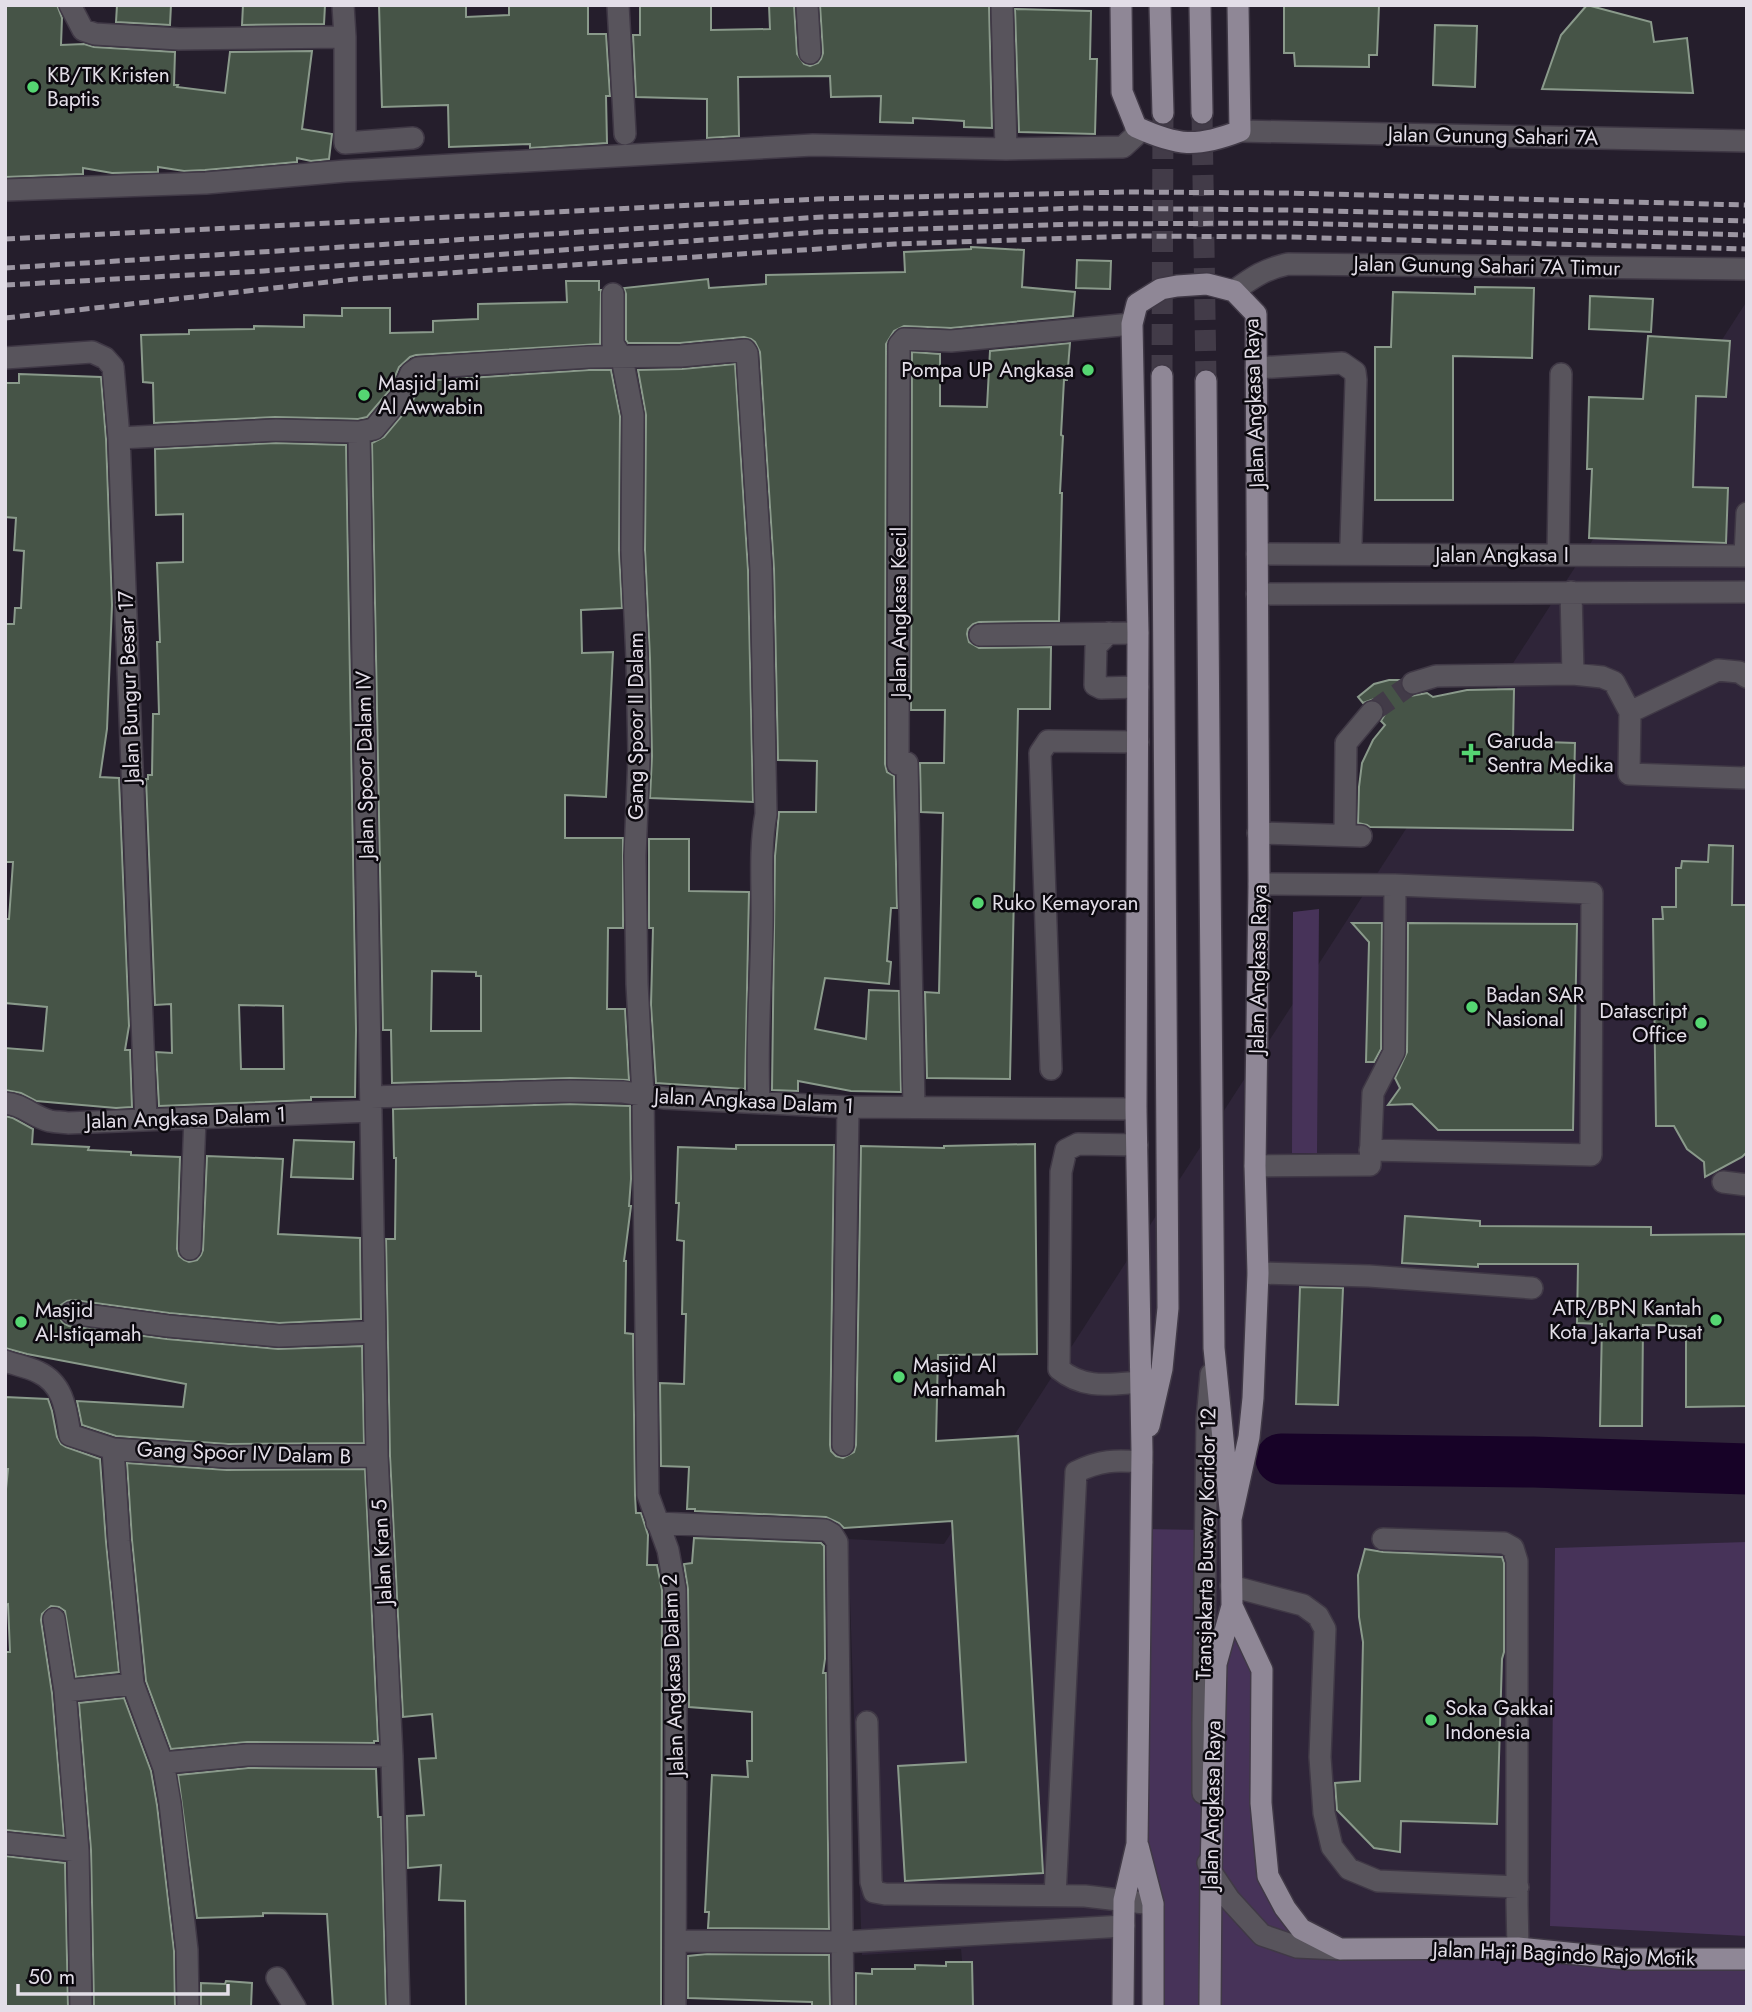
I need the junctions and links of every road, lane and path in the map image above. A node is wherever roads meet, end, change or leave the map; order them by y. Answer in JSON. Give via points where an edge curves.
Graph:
{"nodes":[{"id":1,"x":70,"y":5,"type":"edge"},
{"id":2,"x":343,"y":5,"type":"edge"},
{"id":3,"x":618,"y":5,"type":"edge"},
{"id":4,"x":807,"y":5,"type":"edge"},
{"id":5,"x":1002,"y":5,"type":"edge"},
{"id":6,"x":1121,"y":5,"type":"edge"},
{"id":7,"x":1160,"y":5,"type":"edge"},
{"id":8,"x":1200,"y":5,"type":"edge"},
{"id":9,"x":1238,"y":5,"type":"edge"},
{"id":10,"x":345,"y":37,"type":"junction"},
{"id":11,"x":810,"y":53,"type":"dead end"},
{"id":12,"x":1163,"y":113,"type":"tunnel mouth"},
{"id":13,"x":1202,"y":113,"type":"tunnel mouth"},
{"id":14,"x":1136,"y":127,"type":"junction"},
{"id":15,"x":1240,"y":131,"type":"junction"},
{"id":16,"x":625,"y":134,"type":"dead end"},
{"id":17,"x":413,"y":138,"type":"dead end"},
{"id":18,"x":1747,"y":141,"type":"edge"},
{"id":19,"x":1006,"y":149,"type":"junction"},
{"id":20,"x":5,"y":190,"type":"edge"},
{"id":21,"x":1747,"y":269,"type":"edge"},
{"id":22,"x":1234,"y":291,"type":"junction"},
{"id":23,"x":613,"y":294,"type":"dead end"},
{"id":24,"x":1132,"y":324,"type":"junction"},
{"id":25,"x":5,"y":358,"type":"edge"},
{"id":26,"x":622,"y":358,"type":"junction"},
{"id":27,"x":1256,"y":368,"type":"junction"},
{"id":28,"x":1561,"y":374,"type":"dead end"},
{"id":29,"x":1162,"y":376,"type":"tunnel mouth"},
{"id":30,"x":1206,"y":381,"type":"tunnel mouth"},
{"id":31,"x":359,"y":432,"type":"junction"},
{"id":32,"x":119,"y":438,"type":"junction"},
{"id":33,"x":1747,"y":513,"type":"edge"},
{"id":34,"x":1257,"y":554,"type":"junction"},
{"id":35,"x":1352,"y":554,"type":"junction"},
{"id":36,"x":1558,"y":555,"type":"junction"},
{"id":37,"x":1746,"y":556,"type":"edge"},
{"id":38,"x":1571,"y":592,"type":"junction"},
{"id":39,"x":1747,"y":592,"type":"edge"},
{"id":40,"x":1257,"y":594,"type":"junction"},
{"id":41,"x":1109,"y":633,"type":"junction"},
{"id":42,"x":1138,"y":633,"type":"junction"},
{"id":43,"x":980,"y":635,"type":"dead end"},
{"id":44,"x":1573,"y":674,"type":"junction"},
{"id":45,"x":1747,"y":677,"type":"edge"},
{"id":46,"x":1413,"y":683,"type":"tunnel mouth"},
{"id":47,"x":1138,"y":687,"type":"junction"},
{"id":48,"x":1372,"y":712,"type":"tunnel mouth"},
{"id":49,"x":1630,"y":712,"type":"junction"},
{"id":50,"x":1138,"y":741,"type":"junction"},
{"id":51,"x":1747,"y":777,"type":"edge"},
{"id":52,"x":1258,"y":833,"type":"junction"},
{"id":53,"x":1259,"y":884,"type":"junction"},
{"id":54,"x":1395,"y":885,"type":"junction"},
{"id":55,"x":1052,"y":1069,"type":"dead end"},
{"id":56,"x":643,"y":1095,"type":"junction"},
{"id":57,"x":759,"y":1102,"type":"junction"},
{"id":58,"x":5,"y":1103,"type":"edge"},
{"id":59,"x":371,"y":1104,"type":"junction"},
{"id":60,"x":848,"y":1107,"type":"junction"},
{"id":61,"x":914,"y":1107,"type":"junction"},
{"id":62,"x":1136,"y":1109,"type":"junction"},
{"id":63,"x":195,"y":1118,"type":"junction"},
{"id":64,"x":146,"y":1120,"type":"junction"},
{"id":65,"x":1137,"y":1145,"type":"junction"},
{"id":66,"x":1370,"y":1150,"type":"junction"},
{"id":67,"x":1255,"y":1166,"type":"junction"},
{"id":68,"x":1723,"y":1182,"type":"dead end"},
{"id":69,"x":1747,"y":1185,"type":"edge"},
{"id":70,"x":190,"y":1249,"type":"dead end"},
{"id":71,"x":1258,"y":1273,"type":"junction"},
{"id":72,"x":1532,"y":1288,"type":"dead end"},
{"id":73,"x":71,"y":1313,"type":"dead end"},
{"id":74,"x":375,"y":1332,"type":"junction"},
{"id":75,"x":1214,"y":1348,"type":"junction"},
{"id":76,"x":5,"y":1361,"type":"edge"},
{"id":77,"x":1141,"y":1382,"type":"junction"},
{"id":78,"x":843,"y":1444,"type":"dead end"},
{"id":79,"x":113,"y":1449,"type":"junction"},
{"id":80,"x":377,"y":1457,"type":"junction"},
{"id":81,"x":1142,"y":1457,"type":"junction"},
{"id":82,"x":1231,"y":1519,"type":"junction"},
{"id":83,"x":657,"y":1523,"type":"junction"},
{"id":84,"x":1383,"y":1539,"type":"dead end"},
{"id":85,"x":1231,"y":1596,"type":"junction"},
{"id":86,"x":54,"y":1619,"type":"dead end"},
{"id":87,"x":133,"y":1684,"type":"junction"},
{"id":88,"x":65,"y":1690,"type":"junction"},
{"id":89,"x":867,"y":1723,"type":"dead end"},
{"id":90,"x":392,"y":1756,"type":"junction"},
{"id":91,"x":163,"y":1763,"type":"junction"},
{"id":92,"x":5,"y":1843,"type":"edge"},
{"id":93,"x":1137,"y":1844,"type":"junction"},
{"id":94,"x":78,"y":1851,"type":"junction"},
{"id":95,"x":1210,"y":1872,"type":"junction"},
{"id":96,"x":1518,"y":1887,"type":"junction"},
{"id":97,"x":1055,"y":1896,"type":"junction"},
{"id":98,"x":1124,"y":1900,"type":"junction"},
{"id":99,"x":1153,"y":1904,"type":"junction"},
{"id":100,"x":1124,"y":1926,"type":"junction"},
{"id":101,"x":676,"y":1941,"type":"junction"},
{"id":102,"x":843,"y":1942,"type":"junction"},
{"id":103,"x":1518,"y":1948,"type":"junction"},
{"id":104,"x":1340,"y":1949,"type":"junction"},
{"id":105,"x":1747,"y":1959,"type":"edge"},
{"id":106,"x":278,"y":1978,"type":"dead end"},
{"id":107,"x":81,"y":2007,"type":"edge"},
{"id":108,"x":188,"y":2007,"type":"edge"},
{"id":109,"x":295,"y":2007,"type":"edge"},
{"id":110,"x":399,"y":2007,"type":"edge"},
{"id":111,"x":675,"y":2007,"type":"edge"},
{"id":112,"x":843,"y":2007,"type":"edge"},
{"id":113,"x":1123,"y":2007,"type":"edge"},
{"id":114,"x":1153,"y":2007,"type":"edge"},
{"id":115,"x":1210,"y":2007,"type":"edge"}],
"edges":[{"from":1,"to":10,"type":"street","via":[[83,30],[95,34]]},
{"from":2,"to":10,"type":"street"},
{"from":3,"to":16,"type":"street"},
{"from":4,"to":11,"type":"street"},
{"from":5,"to":19,"type":"street"},
{"from":6,"to":14,"type":"main road","via":[[1122,92]]},
{"from":7,"to":12,"type":"main road"},
{"from":8,"to":13,"type":"main road"},
{"from":9,"to":15,"type":"main road"},
{"from":10,"to":17,"type":"street","via":[[345,143]]},
{"from":14,"to":15,"type":"main road","via":[[1162,139],[1201,143]]},
{"from":14,"to":19,"type":"street","via":[[1135,136],[1123,147]]},
{"from":15,"to":18,"type":"street","name":"Jalan Gunung Sahari 7A"},
{"from":19,"to":20,"type":"street","via":[[813,145],[206,183]]},
{"from":21,"to":22,"type":"street","name":"Jalan Gunung Sahari 7A Timur","via":[[1288,264],[1253,276]]},
{"from":22,"to":24,"type":"main road","name":"Jalan Angkasa Raya","via":[[1207,284],[1161,289],[1137,304]]},
{"from":22,"to":27,"type":"main road","name":"Jalan Angkasa Raya","via":[[1256,314]]},
{"from":23,"to":26,"type":"street","name":"Gang Spoor II Dalam","via":[[613,344]]},
{"from":24,"to":42,"type":"main road"},
{"from":24,"to":61,"type":"street","name":"Jalan Angkasa Kecil","via":[[973,340],[904,339],[900,345],[898,764],[906,763]]},
{"from":25,"to":32,"type":"street","name":"Jalan Bungur Besar 17","via":[[92,352],[105,358],[113,367]]},
{"from":26,"to":31,"type":"street","via":[[418,368],[379,425]]},
{"from":26,"to":56,"type":"street","name":"Gang Spoor II Dalam","via":[[633,415],[639,756],[635,869]]},
{"from":26,"to":57,"type":"street","via":[[747,353],[761,569],[766,814]]},
{"from":27,"to":34,"type":"main road","name":"Jalan Angkasa Raya"},
{"from":27,"to":35,"type":"street","via":[[1342,363],[1354,372]]},
{"from":28,"to":36,"type":"street"},
{"from":29,"to":81,"type":"main road","via":[[1168,1308],[1162,1368]]},
{"from":30,"to":75,"type":"main road","name":"Jalan Angkasa Raya"},
{"from":31,"to":32,"type":"street","via":[[276,430]]},
{"from":31,"to":59,"type":"street","name":"Jalan Spoor Dalam IV"},
{"from":32,"to":64,"type":"street","name":"Jalan Bungur Besar 17"},
{"from":33,"to":37,"type":"street"},
{"from":34,"to":35,"type":"street","name":"Jalan Angkasa I"},
{"from":34,"to":40,"type":"main road","name":"Jalan Angkasa Raya"},
{"from":35,"to":36,"type":"street","name":"Jalan Angkasa I"},
{"from":36,"to":37,"type":"street","name":"Jalan Angkasa I"},
{"from":38,"to":39,"type":"street","name":"Jalan Angkasa I"},
{"from":38,"to":40,"type":"street","name":"Jalan Angkasa I"},
{"from":38,"to":44,"type":"street"},
{"from":40,"to":52,"type":"main road","name":"Jalan Angkasa Raya"},
{"from":41,"to":42,"type":"street"},
{"from":41,"to":43,"type":"street"},
{"from":41,"to":47,"type":"street","via":[[1096,646],[1095,685]]},
{"from":42,"to":47,"type":"main road"},
{"from":44,"to":46,"type":"street","via":[[1436,676]]},
{"from":44,"to":49,"type":"street","via":[[1614,682]]},
{"from":45,"to":49,"type":"street","via":[[1718,670]]},
{"from":47,"to":50,"type":"main road"},
{"from":48,"to":52,"type":"street","via":[[1346,743],[1353,836]]},
{"from":49,"to":51,"type":"street","via":[[1629,774]]},
{"from":50,"to":55,"type":"street","via":[[1048,741],[1040,753]]},
{"from":50,"to":62,"type":"main road"},
{"from":52,"to":53,"type":"main road","name":"Jalan Angkasa Raya"},
{"from":53,"to":54,"type":"street"},
{"from":53,"to":67,"type":"main road","name":"Jalan Angkasa Raya"},
{"from":54,"to":66,"type":"street","via":[[1394,1052],[1373,1093]]},
{"from":54,"to":66,"type":"street","via":[[1592,893],[1591,1155]]},
{"from":56,"to":57,"type":"street","name":"Jalan Angkasa Dalam 1"},
{"from":56,"to":59,"type":"street","name":"Jalan Angkasa Dalam 1","via":[[570,1091]]},
{"from":56,"to":83,"type":"street","name":"Jalan Angkasa Dalam 2","via":[[648,1495]]},
{"from":57,"to":60,"type":"street","name":"Jalan Angkasa Dalam 1"},
{"from":58,"to":64,"type":"street","name":"Jalan Angkasa Dalam 1","via":[[48,1121]]},
{"from":59,"to":63,"type":"street","name":"Jalan Angkasa Dalam 1"},
{"from":59,"to":74,"type":"street","name":"Jalan Kran 5"},
{"from":60,"to":61,"type":"street","name":"Jalan Angkasa Dalam 1"},
{"from":60,"to":78,"type":"street"},
{"from":61,"to":62,"type":"street","name":"Jalan Angkasa Dalam 1"},
{"from":62,"to":65,"type":"main road"},
{"from":63,"to":64,"type":"street","name":"Jalan Angkasa Dalam 1"},
{"from":63,"to":70,"type":"street"},
{"from":65,"to":77,"type":"main road"},
{"from":65,"to":77,"type":"street","via":[[1079,1144],[1066,1150],[1061,1172],[1059,1369],[1085,1384]]},
{"from":66,"to":67,"type":"street","via":[[1370,1165]]},
{"from":67,"to":71,"type":"main road","name":"Jalan Angkasa Raya"},
{"from":68,"to":69,"type":"street"},
{"from":71,"to":72,"type":"street"},
{"from":71,"to":82,"type":"main road","name":"Jalan Angkasa Raya","via":[[1249,1437]]},
{"from":73,"to":74,"type":"street","via":[[279,1336]]},
{"from":74,"to":80,"type":"street","name":"Jalan Kran 5"},
{"from":75,"to":82,"type":"main road","name":"Jalan Angkasa Raya"},
{"from":75,"to":95,"type":"street","name":"Transjakarta Busway Koridor 12","via":[[1207,1420],[1202,1722],[1204,1847]]},
{"from":76,"to":79,"type":"street","name":"Gang Spoor IV Dalam B","via":[[54,1382],[63,1397],[70,1435]]},
{"from":77,"to":81,"type":"main road"},
{"from":79,"to":80,"type":"street","name":"Gang Spoor IV Dalam B","via":[[228,1457]]},
{"from":79,"to":87,"type":"street"},
{"from":80,"to":90,"type":"street","name":"Jalan Kran 5"},
{"from":81,"to":93,"type":"main road"},
{"from":81,"to":97,"type":"street","via":[[1104,1461],[1076,1472]]},
{"from":82,"to":85,"type":"main road","name":"Jalan Angkasa Raya"},
{"from":83,"to":101,"type":"street","name":"Jalan Angkasa Dalam 2","via":[[668,1550],[675,1589]]},
{"from":83,"to":102,"type":"street","via":[[825,1530],[836,1542]]},
{"from":84,"to":96,"type":"street","via":[[1504,1543],[1513,1548],[1517,1561]]},
{"from":85,"to":95,"type":"main road","name":"Jalan Angkasa Raya","via":[[1216,1664]]},
{"from":85,"to":96,"type":"street","via":[[1303,1605],[1318,1616],[1325,1629],[1320,1757],[1324,1813],[1332,1846],[1349,1869],[1378,1881]]},
{"from":85,"to":104,"type":"main road","name":"Jalan Angkasa Raya","via":[[1262,1670],[1261,1802],[1268,1876],[1301,1929]]},
{"from":86,"to":88,"type":"street"},
{"from":87,"to":88,"type":"street"},
{"from":87,"to":91,"type":"street"},
{"from":88,"to":94,"type":"street"},
{"from":89,"to":97,"type":"street","via":[[874,1892]]},
{"from":90,"to":91,"type":"street","via":[[247,1755]]},
{"from":90,"to":110,"type":"street","name":"Jalan Kran 5"},
{"from":91,"to":108,"type":"street","via":[[187,1950]]},
{"from":92,"to":94,"type":"street"},
{"from":93,"to":98,"type":"main road"},
{"from":93,"to":99,"type":"main road"},
{"from":94,"to":107,"type":"street"},
{"from":95,"to":104,"type":"street","name":"Transjakarta Busway Koridor 12","via":[[1262,1934],[1297,1947]]},
{"from":95,"to":115,"type":"main road","name":"Jalan Angkasa Raya"},
{"from":96,"to":103,"type":"street"},
{"from":97,"to":98,"type":"street"},
{"from":98,"to":99,"type":"street"},
{"from":98,"to":100,"type":"main road"},
{"from":99,"to":114,"type":"main road"},
{"from":100,"to":102,"type":"street"},
{"from":100,"to":113,"type":"main road"},
{"from":101,"to":102,"type":"street"},
{"from":101,"to":111,"type":"street","name":"Jalan Angkasa Dalam 2"},
{"from":102,"to":112,"type":"street"},
{"from":103,"to":104,"type":"main road","name":"Jalan Haji Bagindo Rajo Motik"},
{"from":103,"to":105,"type":"main road","name":"Jalan Haji Bagindo Rajo Motik","via":[[1627,1959]]},
{"from":106,"to":109,"type":"street"}]}
